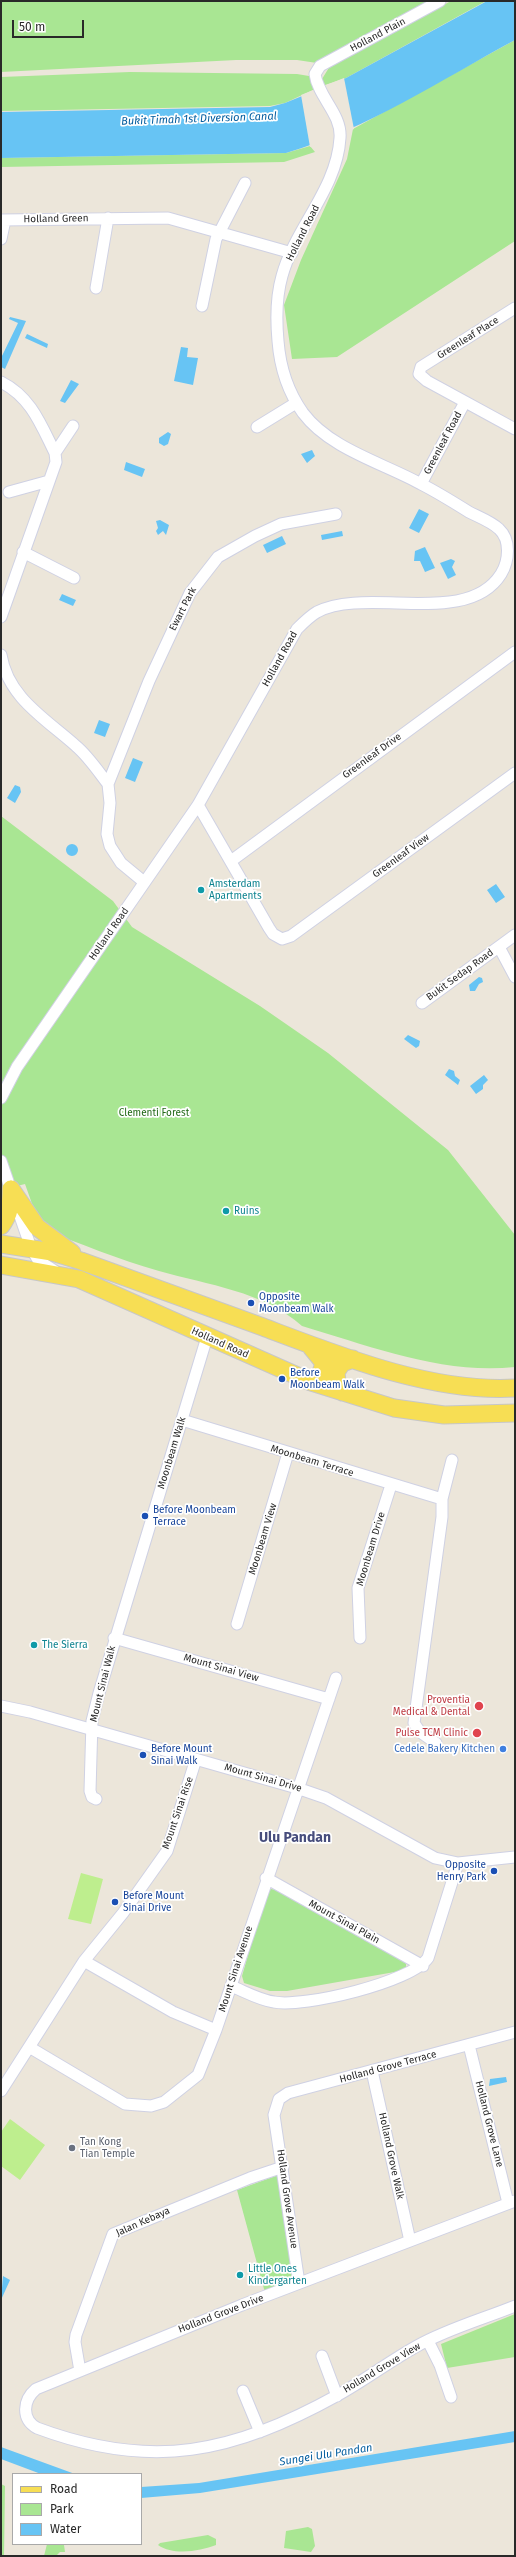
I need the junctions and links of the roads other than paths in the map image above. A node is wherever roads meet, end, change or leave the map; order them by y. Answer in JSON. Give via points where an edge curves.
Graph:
{"nodes":[{"id":1,"x":440,"y":1,"type":"edge"},
{"id":2,"x":317,"y":70,"type":"joint"},
{"id":3,"x":245,"y":183,"type":"dead end"},
{"id":4,"x":108,"y":218,"type":"junction"},
{"id":5,"x":3,"y":220,"type":"edge"},
{"id":6,"x":219,"y":232,"type":"junction"},
{"id":7,"x":1,"y":238,"type":"edge"},
{"id":8,"x":292,"y":253,"type":"junction"},
{"id":9,"x":96,"y":288,"type":"dead end"},
{"id":10,"x":202,"y":306,"type":"dead end"},
{"id":11,"x":515,"y":308,"type":"edge"},
{"id":12,"x":421,"y":367,"type":"joint"},
{"id":13,"x":1,"y":382,"type":"edge"},
{"id":14,"x":465,"y":402,"type":"junction"},
{"id":15,"x":296,"y":403,"type":"junction"},
{"id":16,"x":512,"y":424,"type":"edge"},
{"id":17,"x":73,"y":426,"type":"dead end"},
{"id":18,"x":257,"y":427,"type":"dead end"},
{"id":19,"x":55,"y":454,"type":"junction"},
{"id":20,"x":49,"y":481,"type":"junction"},
{"id":21,"x":421,"y":484,"type":"junction"},
{"id":22,"x":9,"y":492,"type":"dead end"},
{"id":23,"x":336,"y":514,"type":"dead end"},
{"id":24,"x":23,"y":552,"type":"junction"},
{"id":25,"x":74,"y":578,"type":"dead end"},
{"id":26,"x":1,"y":617,"type":"edge"},
{"id":27,"x":515,"y":652,"type":"edge"},
{"id":28,"x":1,"y":656,"type":"edge"},
{"id":29,"x":515,"y":773,"type":"edge"},
{"id":30,"x":108,"y":784,"type":"junction"},
{"id":31,"x":198,"y":805,"type":"junction"},
{"id":32,"x":231,"y":861,"type":"junction"},
{"id":33,"x":144,"y":882,"type":"junction"},
{"id":34,"x":515,"y":935,"type":"edge"},
{"id":35,"x":499,"y":947,"type":"junction"},
{"id":36,"x":515,"y":977,"type":"edge"},
{"id":37,"x":422,"y":1003,"type":"dead end"},
{"id":38,"x":1,"y":1098,"type":"edge"},
{"id":39,"x":1,"y":1161,"type":"edge"},
{"id":40,"x":11,"y":1189,"type":"junction"},
{"id":41,"x":1,"y":1226,"type":"edge"},
{"id":42,"x":1,"y":1244,"type":"edge"},
{"id":43,"x":31,"y":1248,"type":"junction"},
{"id":44,"x":81,"y":1260,"type":"junction"},
{"id":45,"x":1,"y":1265,"type":"edge"},
{"id":46,"x":60,"y":1274,"type":"junction"},
{"id":47,"x":207,"y":1337,"type":"junction"},
{"id":48,"x":311,"y":1347,"type":"junction"},
{"id":49,"x":353,"y":1359,"type":"junction"},
{"id":50,"x":422,"y":1378,"type":"junction"},
{"id":51,"x":311,"y":1382,"type":"junction"},
{"id":52,"x":515,"y":1388,"type":"edge"},
{"id":53,"x":342,"y":1392,"type":"junction"},
{"id":54,"x":515,"y":1397,"type":"edge"},
{"id":55,"x":515,"y":1413,"type":"edge"},
{"id":56,"x":182,"y":1420,"type":"junction"},
{"id":57,"x":288,"y":1453,"type":"junction"},
{"id":58,"x":452,"y":1460,"type":"dead end"},
{"id":59,"x":391,"y":1485,"type":"junction"},
{"id":60,"x":442,"y":1499,"type":"junction"},
{"id":61,"x":237,"y":1624,"type":"dead end"},
{"id":62,"x":114,"y":1638,"type":"junction"},
{"id":63,"x":360,"y":1638,"type":"dead end"},
{"id":64,"x":336,"y":1678,"type":"dead end"},
{"id":65,"x":329,"y":1699,"type":"junction"},
{"id":66,"x":1,"y":1706,"type":"edge"},
{"id":67,"x":92,"y":1729,"type":"junction"},
{"id":68,"x":436,"y":1742,"type":"dead end"},
{"id":69,"x":196,"y":1759,"type":"junction"},
{"id":70,"x":297,"y":1788,"type":"junction"},
{"id":71,"x":96,"y":1799,"type":"dead end"},
{"id":72,"x":515,"y":1857,"type":"edge"},
{"id":73,"x":458,"y":1863,"type":"junction"},
{"id":74,"x":266,"y":1878,"type":"junction"},
{"id":75,"x":84,"y":1961,"type":"junction"},
{"id":76,"x":423,"y":1966,"type":"junction"},
{"id":77,"x":231,"y":1986,"type":"junction"},
{"id":78,"x":216,"y":2030,"type":"junction"},
{"id":79,"x":515,"y":2032,"type":"edge"},
{"id":80,"x":469,"y":2045,"type":"junction"},
{"id":81,"x":29,"y":2047,"type":"junction"},
{"id":82,"x":372,"y":2071,"type":"junction"},
{"id":83,"x":1,"y":2091,"type":"edge"},
{"id":84,"x":274,"y":2115,"type":"joint"},
{"id":85,"x":283,"y":2167,"type":"junction"},
{"id":86,"x":512,"y":2202,"type":"edge"},
{"id":87,"x":410,"y":2241,"type":"junction"},
{"id":88,"x":299,"y":2283,"type":"junction"},
{"id":89,"x":515,"y":2306,"type":"edge"},
{"id":90,"x":428,"y":2341,"type":"junction"},
{"id":91,"x":322,"y":2356,"type":"dead end"},
{"id":92,"x":80,"y":2371,"type":"junction"},
{"id":93,"x":243,"y":2391,"type":"dead end"},
{"id":94,"x":337,"y":2396,"type":"junction"},
{"id":95,"x":451,"y":2397,"type":"dead end"},
{"id":96,"x":26,"y":2405,"type":"joint"},
{"id":97,"x":260,"y":2432,"type":"junction"}],
"edges":[{"from":1,"to":2,"type":"street","name":"Holland Plain"},
{"from":2,"to":8,"type":"street","name":"Holland Road","via":[[315,74],[338,122],[340,135],[336,159],[325,189]]},
{"from":3,"to":6,"type":"street"},
{"from":4,"to":5,"type":"street","name":"Holland Green"},
{"from":4,"to":6,"type":"street","name":"Holland Green","via":[[168,218]]},
{"from":4,"to":9,"type":"street"},
{"from":5,"to":7,"type":"street","name":"Holland Green"},
{"from":6,"to":8,"type":"street","name":"Holland Green"},
{"from":6,"to":10,"type":"street"},
{"from":8,"to":15,"type":"street","name":"Holland Road","via":[[282,275],[276,326],[284,373]]},
{"from":11,"to":12,"type":"street","name":"Greenleaf Place"},
{"from":12,"to":14,"type":"street","name":"Greenleaf Road","via":[[419,374],[422,378]]},
{"from":13,"to":19,"type":"street","via":[[24,397]]},
{"from":14,"to":16,"type":"street","name":"Greenleaf Road"},
{"from":14,"to":21,"type":"street","name":"Greenleaf Road"},
{"from":15,"to":18,"type":"street"},
{"from":15,"to":21,"type":"street","name":"Holland Road","via":[[314,425],[339,444]]},
{"from":17,"to":19,"type":"street"},
{"from":19,"to":20,"type":"street","via":[[56,462]]},
{"from":20,"to":22,"type":"street"},
{"from":20,"to":24,"type":"street"},
{"from":21,"to":31,"type":"street","name":"Holland Road","via":[[499,529],[508,548],[502,573],[488,588],[460,600],[415,604],[355,602],[317,612],[306,620],[297,629]]},
{"from":23,"to":30,"type":"street","name":"Ewart Park","via":[[281,524],[218,557],[205,572],[190,593],[149,681]]},
{"from":24,"to":25,"type":"street"},
{"from":24,"to":26,"type":"street"},
{"from":27,"to":32,"type":"street","name":"Greenleaf Drive"},
{"from":28,"to":30,"type":"street","via":[[4,671],[16,692],[78,747]]},
{"from":29,"to":32,"type":"street","name":"Greenleaf View","via":[[286,938],[278,938],[273,934]]},
{"from":30,"to":33,"type":"street","name":"Ewart Park","via":[[110,803],[107,834],[110,846],[121,863]]},
{"from":31,"to":32,"type":"street"},
{"from":31,"to":33,"type":"street","name":"Holland Road"},
{"from":33,"to":38,"type":"street","name":"Holland Road","via":[[17,1067]]},
{"from":34,"to":35,"type":"street","name":"Bukit Sedap Road"},
{"from":35,"to":36,"type":"street","name":"Bukit Sedap Road"},
{"from":35,"to":37,"type":"street","name":"Bukit Sedap Road"},
{"from":39,"to":40,"type":"street","name":"Holland Road"},
{"from":40,"to":41,"type":"main road","via":[[8,1217]]},
{"from":40,"to":43,"type":"street","name":"Holland Road"},
{"from":40,"to":44,"type":"main road","via":[[37,1226]]},
{"from":42,"to":43,"type":"main road"},
{"from":43,"to":44,"type":"main road"},
{"from":43,"to":46,"type":"street","name":"Holland Road","via":[[38,1260]]},
{"from":44,"to":48,"type":"main road"},
{"from":45,"to":46,"type":"main road"},
{"from":46,"to":47,"type":"main road","name":"Holland Road","via":[[79,1279]]},
{"from":47,"to":51,"type":"main road","name":"Holland Road"},
{"from":47,"to":56,"type":"street","name":"Moonbeam Walk"},
{"from":48,"to":49,"type":"main road"},
{"from":48,"to":51,"type":"main road","via":[[324,1363],[320,1376]]},
{"from":49,"to":50,"type":"main road"},
{"from":49,"to":53,"type":"main road","via":[[342,1363],[336,1372]]},
{"from":50,"to":52,"type":"main road","via":[[472,1387]]},
{"from":50,"to":54,"type":"main road","via":[[434,1388],[444,1391],[475,1397]]},
{"from":51,"to":53,"type":"main road","name":"Holland Road"},
{"from":53,"to":55,"type":"main road","name":"Holland Road","via":[[394,1408],[444,1415]]},
{"from":56,"to":57,"type":"street","name":"Moonbeam Terrace"},
{"from":56,"to":62,"type":"street","name":"Moonbeam Walk"},
{"from":57,"to":59,"type":"street","name":"Moonbeam Terrace"},
{"from":57,"to":61,"type":"street","name":"Moonbeam View"},
{"from":58,"to":60,"type":"street"},
{"from":59,"to":60,"type":"street","name":"Moonbeam Terrace"},
{"from":59,"to":63,"type":"street","name":"Moonbeam Drive","via":[[358,1588]]},
{"from":60,"to":68,"type":"street","via":[[442,1517],[414,1723],[420,1732]]},
{"from":62,"to":65,"type":"street","name":"Mount Sinai View"},
{"from":62,"to":67,"type":"street","name":"Mount Sinai Walk"},
{"from":64,"to":65,"type":"street","name":"Mount Sinai Avenue"},
{"from":65,"to":70,"type":"street","name":"Mount Sinai Avenue"},
{"from":66,"to":67,"type":"street","name":"Mount Sinai Drive"},
{"from":67,"to":69,"type":"street","name":"Mount Sinai Drive"},
{"from":67,"to":71,"type":"street","name":"Mount Sinai Walk","via":[[90,1792]]},
{"from":69,"to":70,"type":"street","name":"Mount Sinai Drive"},
{"from":69,"to":75,"type":"street","name":"Mount Sinai Rise","via":[[167,1850],[123,1913]]},
{"from":70,"to":73,"type":"street","name":"Mount Sinai Drive","via":[[326,1798],[435,1858]]},
{"from":70,"to":74,"type":"street","name":"Mount Sinai Avenue"},
{"from":72,"to":73,"type":"street","name":"Mount Sinai Drive"},
{"from":73,"to":76,"type":"street","via":[[428,1958]]},
{"from":74,"to":76,"type":"street","name":"Mount Sinai Plain"},
{"from":74,"to":77,"type":"street","name":"Mount Sinai Avenue"},
{"from":75,"to":78,"type":"street","via":[[173,2012]]},
{"from":75,"to":81,"type":"street","name":"Mount Sinai Rise"},
{"from":76,"to":77,"type":"street","via":[[376,1986],[299,2001],[274,2002]]},
{"from":77,"to":78,"type":"street","name":"Mount Sinai Avenue"},
{"from":78,"to":81,"type":"street","name":"Mount Sinai Avenue","via":[[198,2075],[164,2102],[151,2106],[125,2104]]},
{"from":79,"to":80,"type":"street","name":"Holland Grove Terrace"},
{"from":80,"to":82,"type":"street","name":"Holland Grove Terrace"},
{"from":80,"to":86,"type":"street","name":"Holland Grove Lane"},
{"from":81,"to":83,"type":"street","name":"Mount Sinai Rise"},
{"from":82,"to":84,"type":"street","name":"Holland Grove Terrace","via":[[288,2093],[280,2099]]},
{"from":82,"to":87,"type":"street","name":"Holland Grove Walk"},
{"from":84,"to":85,"type":"street","name":"Holland Grove Avenue"},
{"from":85,"to":88,"type":"street","name":"Holland Grove Avenue"},
{"from":85,"to":92,"type":"street","name":"Jalan Kebaya","via":[[113,2234],[76,2335]]},
{"from":86,"to":87,"type":"street","name":"Holland Grove Drive"},
{"from":87,"to":88,"type":"street","name":"Holland Grove Drive"},
{"from":88,"to":92,"type":"street","name":"Holland Grove Drive"},
{"from":89,"to":90,"type":"street","name":"Holland Grove View"},
{"from":90,"to":94,"type":"street","name":"Holland Grove View"},
{"from":90,"to":95,"type":"street","name":"Holland Grove View"},
{"from":91,"to":94,"type":"street","name":"Holland Grove View"},
{"from":92,"to":96,"type":"street","name":"Holland Grove Drive","via":[[36,2389],[29,2395]]},
{"from":93,"to":97,"type":"street"},
{"from":94,"to":97,"type":"street","name":"Holland Grove View"},
{"from":96,"to":97,"type":"street","name":"Holland Grove View","via":[[27,2418],[38,2428],[92,2446],[120,2450],[147,2453],[200,2450]]}]}
